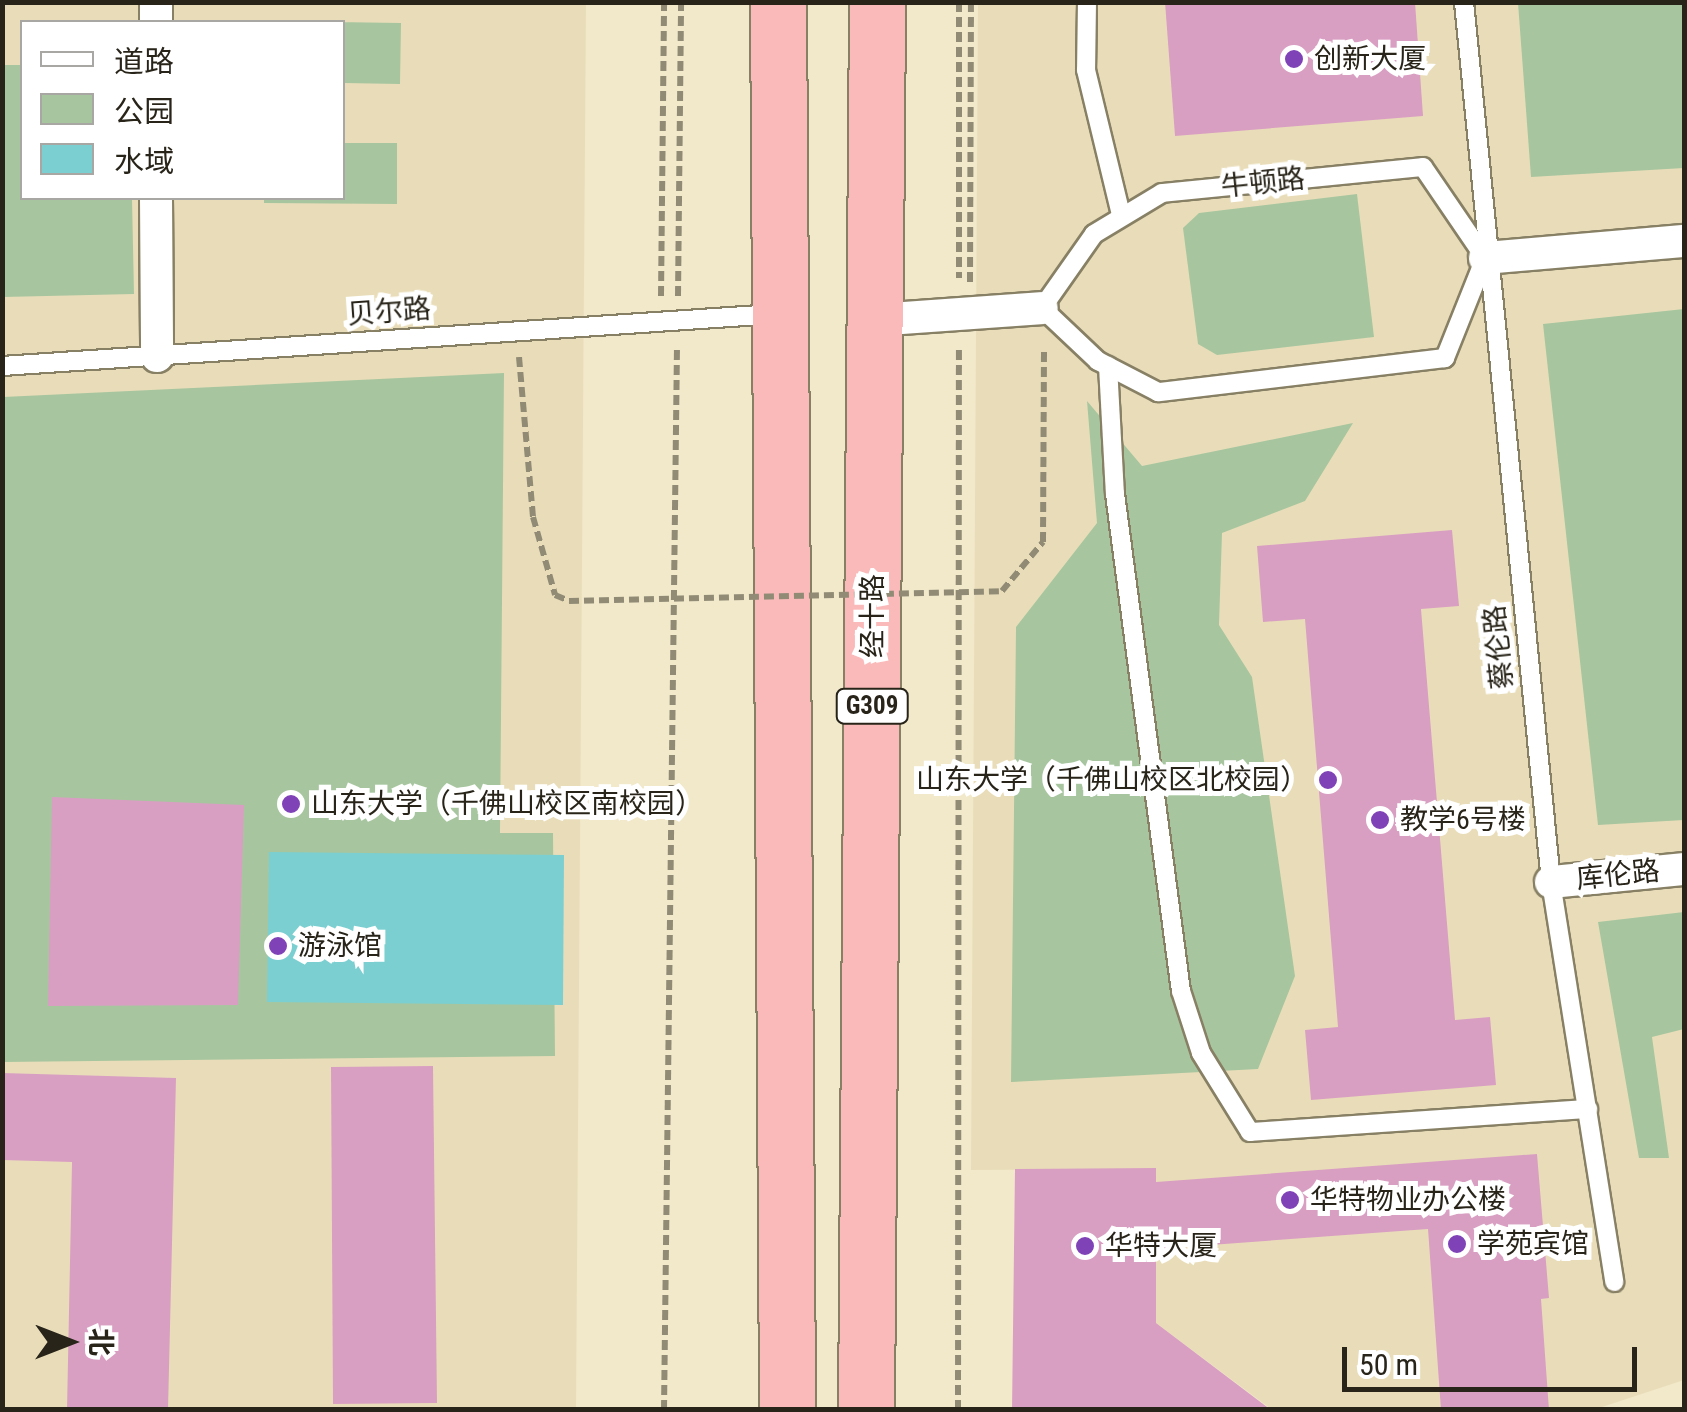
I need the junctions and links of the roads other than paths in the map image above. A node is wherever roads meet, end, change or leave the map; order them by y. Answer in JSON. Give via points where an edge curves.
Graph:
{"nodes":[{"id":1,"x":778,"y":2,"type":"edge"},
{"id":2,"x":877,"y":2,"type":"edge"},
{"id":3,"x":1087,"y":2,"type":"edge"},
{"id":4,"x":1464,"y":2,"type":"edge"},
{"id":5,"x":156,"y":200,"type":"edge"},
{"id":6,"x":1120,"y":215,"type":"junction"},
{"id":7,"x":1684,"y":241,"type":"edge"},
{"id":8,"x":1485,"y":258,"type":"junction"},
{"id":9,"x":1042,"y":308,"type":"junction"},
{"id":10,"x":779,"y":314,"type":"junction"},
{"id":11,"x":875,"y":320,"type":"junction"},
{"id":12,"x":156,"y":356,"type":"junction"},
{"id":13,"x":2,"y":366,"type":"edge"},
{"id":14,"x":1108,"y":366,"type":"junction"},
{"id":15,"x":1684,"y":869,"type":"edge"},
{"id":16,"x":1551,"y":882,"type":"junction"},
{"id":17,"x":1588,"y":1109,"type":"junction"},
{"id":18,"x":1614,"y":1282,"type":"dead end"},
{"id":19,"x":787,"y":1410,"type":"edge"},
{"id":20,"x":866,"y":1410,"type":"edge"}],
"edges":[{"from":1,"to":10,"type":"highway"},
{"from":2,"to":11,"type":"highway","name":"经十路","number":"G309"},
{"from":3,"to":6,"type":"lane","via":[[1086,70]]},
{"from":4,"to":8,"type":"lane","name":"蔡伦路"},
{"from":5,"to":12,"type":"street"},
{"from":6,"to":8,"type":"lane","name":"牛顿路","via":[[1162,194],[1423,166]]},
{"from":6,"to":9,"type":"lane","name":"牛顿路","via":[[1094,234]]},
{"from":7,"to":8,"type":"street"},
{"from":8,"to":14,"type":"lane","via":[[1445,358],[1158,392]]},
{"from":8,"to":16,"type":"lane","name":"蔡伦路"},
{"from":9,"to":11,"type":"street"},
{"from":9,"to":14,"type":"lane"},
{"from":10,"to":12,"type":"lane","name":"贝尔路"},
{"from":10,"to":19,"type":"highway"},
{"from":11,"to":20,"type":"highway","name":"经十路","number":"G309"},
{"from":12,"to":13,"type":"lane","name":"贝尔路"},
{"from":14,"to":17,"type":"lane","via":[[1115,494],[1180,991],[1202,1053],[1250,1132]]},
{"from":15,"to":16,"type":"street","name":"库伦路"},
{"from":16,"to":17,"type":"lane","name":"蔡伦路"},
{"from":17,"to":18,"type":"lane","name":"蔡伦路"}]}
